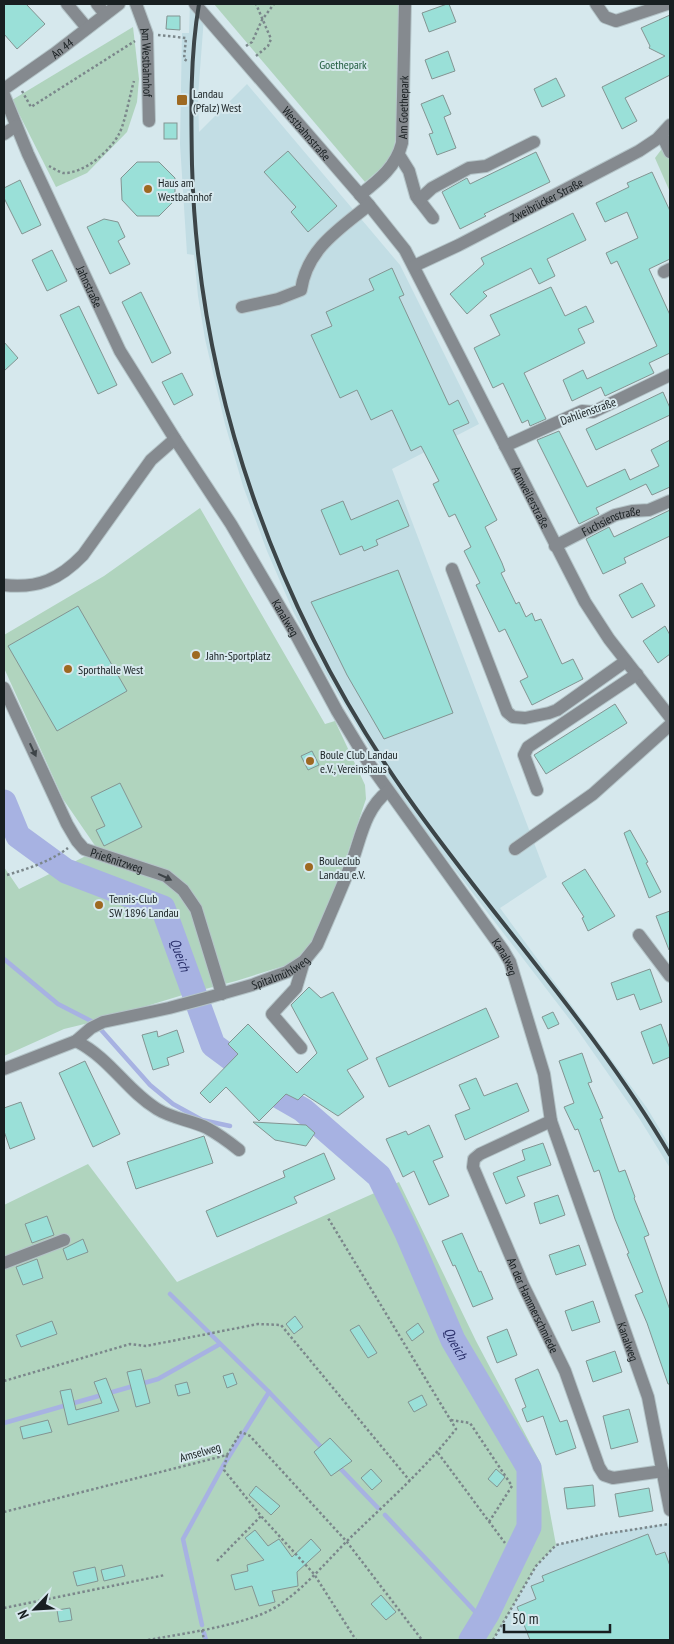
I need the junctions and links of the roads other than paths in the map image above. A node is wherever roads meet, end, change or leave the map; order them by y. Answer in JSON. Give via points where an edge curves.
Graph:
{"nodes":[{"id":1,"x":67,"y":4,"type":"edge"},
{"id":2,"x":119,"y":4,"type":"edge"},
{"id":3,"x":136,"y":4,"type":"edge"},
{"id":4,"x":195,"y":4,"type":"edge"},
{"id":5,"x":405,"y":4,"type":"edge"},
{"id":6,"x":596,"y":4,"type":"edge"},
{"id":7,"x":666,"y":4,"type":"edge"},
{"id":8,"x":101,"y":9,"type":"edge"},
{"id":9,"x":87,"y":28,"type":"junction"},
{"id":10,"x":4,"y":89,"type":"edge"},
{"id":11,"x":4,"y":95,"type":"edge"},
{"id":12,"x":149,"y":121,"type":"dead end"},
{"id":13,"x":670,"y":125,"type":"edge"},
{"id":14,"x":16,"y":126,"type":"junction"},
{"id":15,"x":4,"y":134,"type":"edge"},
{"id":16,"x":662,"y":135,"type":"junction"},
{"id":17,"x":534,"y":142,"type":"dead end"},
{"id":18,"x":670,"y":152,"type":"edge"},
{"id":19,"x":399,"y":154,"type":"junction"},
{"id":20,"x":360,"y":195,"type":"junction"},
{"id":21,"x":419,"y":200,"type":"junction"},
{"id":22,"x":369,"y":205,"type":"junction"},
{"id":23,"x":433,"y":218,"type":"dead end"},
{"id":24,"x":414,"y":266,"type":"junction"},
{"id":25,"x":242,"y":308,"type":"dead end"},
{"id":26,"x":670,"y":375,"type":"edge"},
{"id":27,"x":175,"y":438,"type":"junction"},
{"id":28,"x":505,"y":446,"type":"junction"},
{"id":29,"x":196,"y":469,"type":"joint"},
{"id":30,"x":670,"y":501,"type":"edge"},
{"id":31,"x":555,"y":546,"type":"junction"},
{"id":32,"x":452,"y":569,"type":"dead end"},
{"id":33,"x":4,"y":585,"type":"edge"},
{"id":34,"x":626,"y":661,"type":"junction"},
{"id":35,"x":637,"y":674,"type":"junction"},
{"id":36,"x":4,"y":688,"type":"edge"},
{"id":37,"x":670,"y":717,"type":"edge"},
{"id":38,"x":670,"y":725,"type":"edge"},
{"id":39,"x":537,"y":790,"type":"dead end"},
{"id":40,"x":388,"y":792,"type":"junction"},
{"id":41,"x":515,"y":849,"type":"dead end"},
{"id":42,"x":639,"y":935,"type":"dead end"},
{"id":43,"x":304,"y":961,"type":"junction"},
{"id":44,"x":670,"y":976,"type":"edge"},
{"id":45,"x":216,"y":995,"type":"junction"},
{"id":46,"x":76,"y":1041,"type":"junction"},
{"id":47,"x":301,"y":1048,"type":"dead end"},
{"id":48,"x":4,"y":1069,"type":"edge"},
{"id":49,"x":551,"y":1121,"type":"junction"},
{"id":50,"x":239,"y":1150,"type":"dead end"},
{"id":51,"x":64,"y":1240,"type":"dead end"},
{"id":52,"x":4,"y":1263,"type":"edge"},
{"id":53,"x":663,"y":1471,"type":"junction"},
{"id":54,"x":670,"y":1510,"type":"edge"}],
"edges":[{"from":1,"to":9,"type":"street"},
{"from":2,"to":8,"type":"street","name":"An 44"},
{"from":3,"to":12,"type":"street","name":"Am Westbahnhof","via":[[147,34]]},
{"from":4,"to":20,"type":"street","name":"Westbahnstraße"},
{"from":5,"to":19,"type":"street","name":"Am Goethepark","via":[[402,143]]},
{"from":6,"to":7,"type":"street","via":[[605,17],[616,21]]},
{"from":8,"to":9,"type":"street","name":"An 44"},
{"from":9,"to":10,"type":"street","name":"An 44"},
{"from":11,"to":14,"type":"street","name":"Jahnstraße"},
{"from":13,"to":16,"type":"street","name":"Zweibrücker Straße"},
{"from":14,"to":15,"type":"street"},
{"from":14,"to":27,"type":"street","name":"Jahnstraße","via":[[120,351]]},
{"from":16,"to":18,"type":"street"},
{"from":16,"to":24,"type":"street","name":"Zweibrücker Straße","via":[[631,156]]},
{"from":17,"to":21,"type":"street","via":[[486,166],[469,168],[432,188]]},
{"from":19,"to":20,"type":"street","name":"Am Goethepark","via":[[389,170]]},
{"from":19,"to":21,"type":"street","via":[[410,171]]},
{"from":20,"to":22,"type":"street","name":"Westbahnstraße"},
{"from":21,"to":23,"type":"street"},
{"from":22,"to":24,"type":"street","name":"Westbahnstraße"},
{"from":22,"to":25,"type":"street","via":[[318,249],[307,267],[301,290]]},
{"from":24,"to":28,"type":"street","name":"Annweilerstraße"},
{"from":26,"to":28,"type":"street","name":"Dahlienstraße","via":[[593,412],[582,411]]},
{"from":27,"to":29,"type":"street","name":"Jahnstraße"},
{"from":27,"to":33,"type":"street","via":[[151,460],[84,555],[66,572],[40,584]]},
{"from":28,"to":31,"type":"street","name":"Annweilerstraße"},
{"from":29,"to":40,"type":"street","name":"Kanalweg","via":[[264,578],[337,711]]},
{"from":30,"to":31,"type":"street","name":"Fuchsienstraße","via":[[649,510],[615,515]]},
{"from":31,"to":34,"type":"street","name":"Annweilerstraße","via":[[585,602]]},
{"from":32,"to":34,"type":"street","via":[[507,712],[513,717],[525,718],[557,710]]},
{"from":34,"to":35,"type":"street","name":"Annweilerstraße"},
{"from":35,"to":37,"type":"street","name":"Annweilerstraße"},
{"from":35,"to":39,"type":"street","via":[[528,747],[524,755]]},
{"from":36,"to":45,"type":"street","name":"Prießnitzweg","one_way":true,"via":[[67,824],[84,849],[166,876],[190,899],[196,909]]},
{"from":38,"to":41,"type":"street","via":[[593,794]]},
{"from":40,"to":43,"type":"street","name":"Spitalmühlweg","via":[[368,815],[317,945]]},
{"from":40,"to":49,"type":"street","name":"Kanalweg","via":[[478,912],[510,962],[544,1074]]},
{"from":42,"to":44,"type":"street"},
{"from":43,"to":45,"type":"street","name":"Spitalmühlweg","via":[[287,972]]},
{"from":43,"to":47,"type":"street","via":[[296,988],[272,1014]]},
{"from":45,"to":46,"type":"street","name":"Spitalmühlweg","via":[[114,1019],[90,1028]]},
{"from":46,"to":48,"type":"street","name":"Spitalmühlweg"},
{"from":46,"to":50,"type":"street","via":[[107,1062],[158,1110],[206,1128]]},
{"from":49,"to":53,"type":"street","name":"Kanalweg","via":[[648,1397]]},
{"from":49,"to":53,"type":"street","name":"An der Hammerschmiede","via":[[480,1154],[474,1159],[473,1167],[523,1285],[565,1371],[599,1467],[604,1475],[614,1478]]},
{"from":51,"to":52,"type":"street"},
{"from":53,"to":54,"type":"street","name":"Kanalweg"}]}
